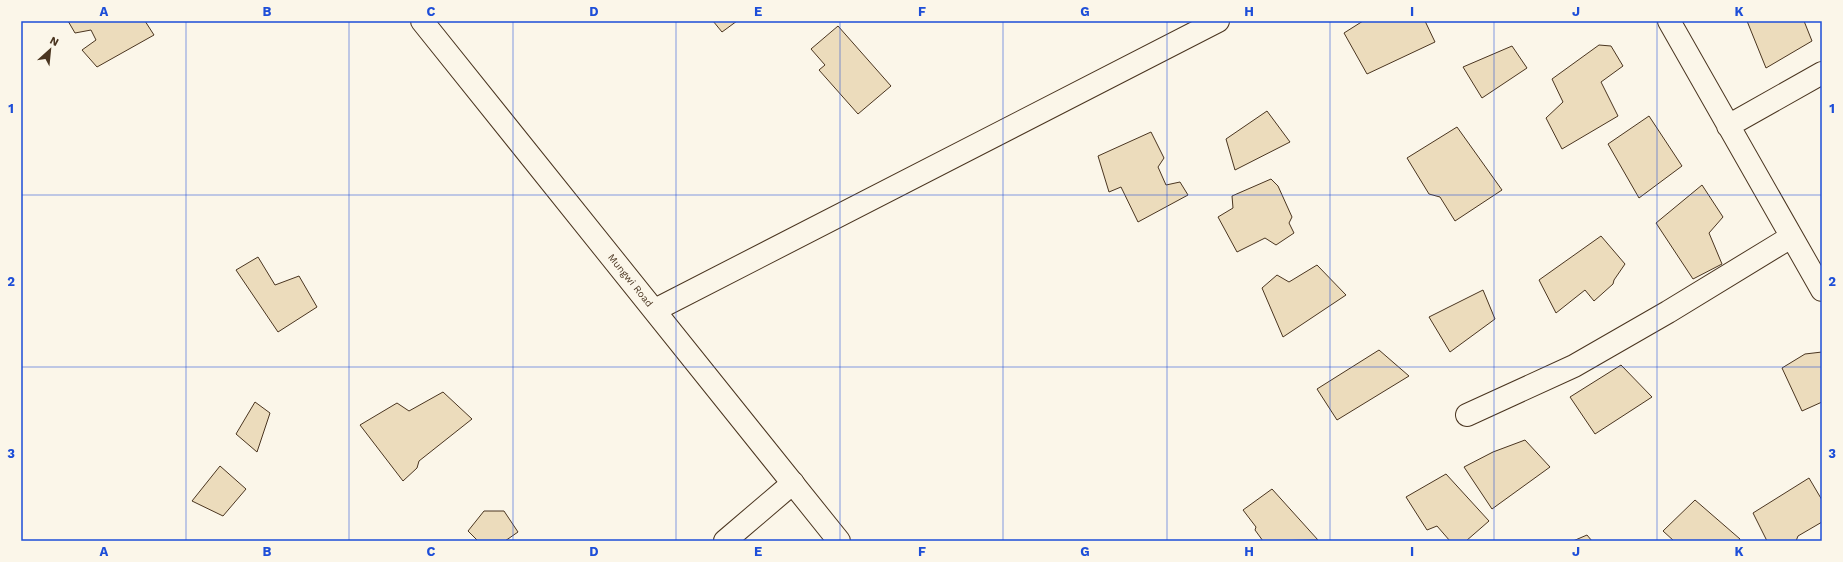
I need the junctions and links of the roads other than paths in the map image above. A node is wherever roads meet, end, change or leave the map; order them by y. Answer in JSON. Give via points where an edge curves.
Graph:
{"nodes":[{"id":1,"x":422,"y":21,"type":"edge"},
{"id":2,"x":1218,"y":21,"type":"edge"},
{"id":3,"x":1669,"y":21,"type":"edge"},
{"id":4,"x":1822,"y":73,"type":"edge"},
{"id":5,"x":1728,"y":126,"type":"junction"},
{"id":6,"x":1791,"y":237,"type":"junction"},
{"id":7,"x":1820,"y":284,"type":"edge"},
{"id":8,"x":655,"y":310,"type":"junction"},
{"id":9,"x":1467,"y":415,"type":"dead end"},
{"id":10,"x":793,"y":483,"type":"junction"},
{"id":11,"x":725,"y":541,"type":"edge"},
{"id":12,"x":839,"y":541,"type":"edge"}],
"edges":[{"from":1,"to":8,"type":"street","name":"Mungwi Road"},
{"from":2,"to":8,"type":"street"},
{"from":3,"to":5,"type":"street"},
{"from":4,"to":5,"type":"street"},
{"from":5,"to":6,"type":"street"},
{"from":6,"to":7,"type":"street"},
{"from":6,"to":9,"type":"street","via":[[1574,366]]},
{"from":8,"to":10,"type":"street","name":"Mungwi Road"},
{"from":10,"to":11,"type":"street"},
{"from":10,"to":12,"type":"street","name":"Mungwi Road"}]}
